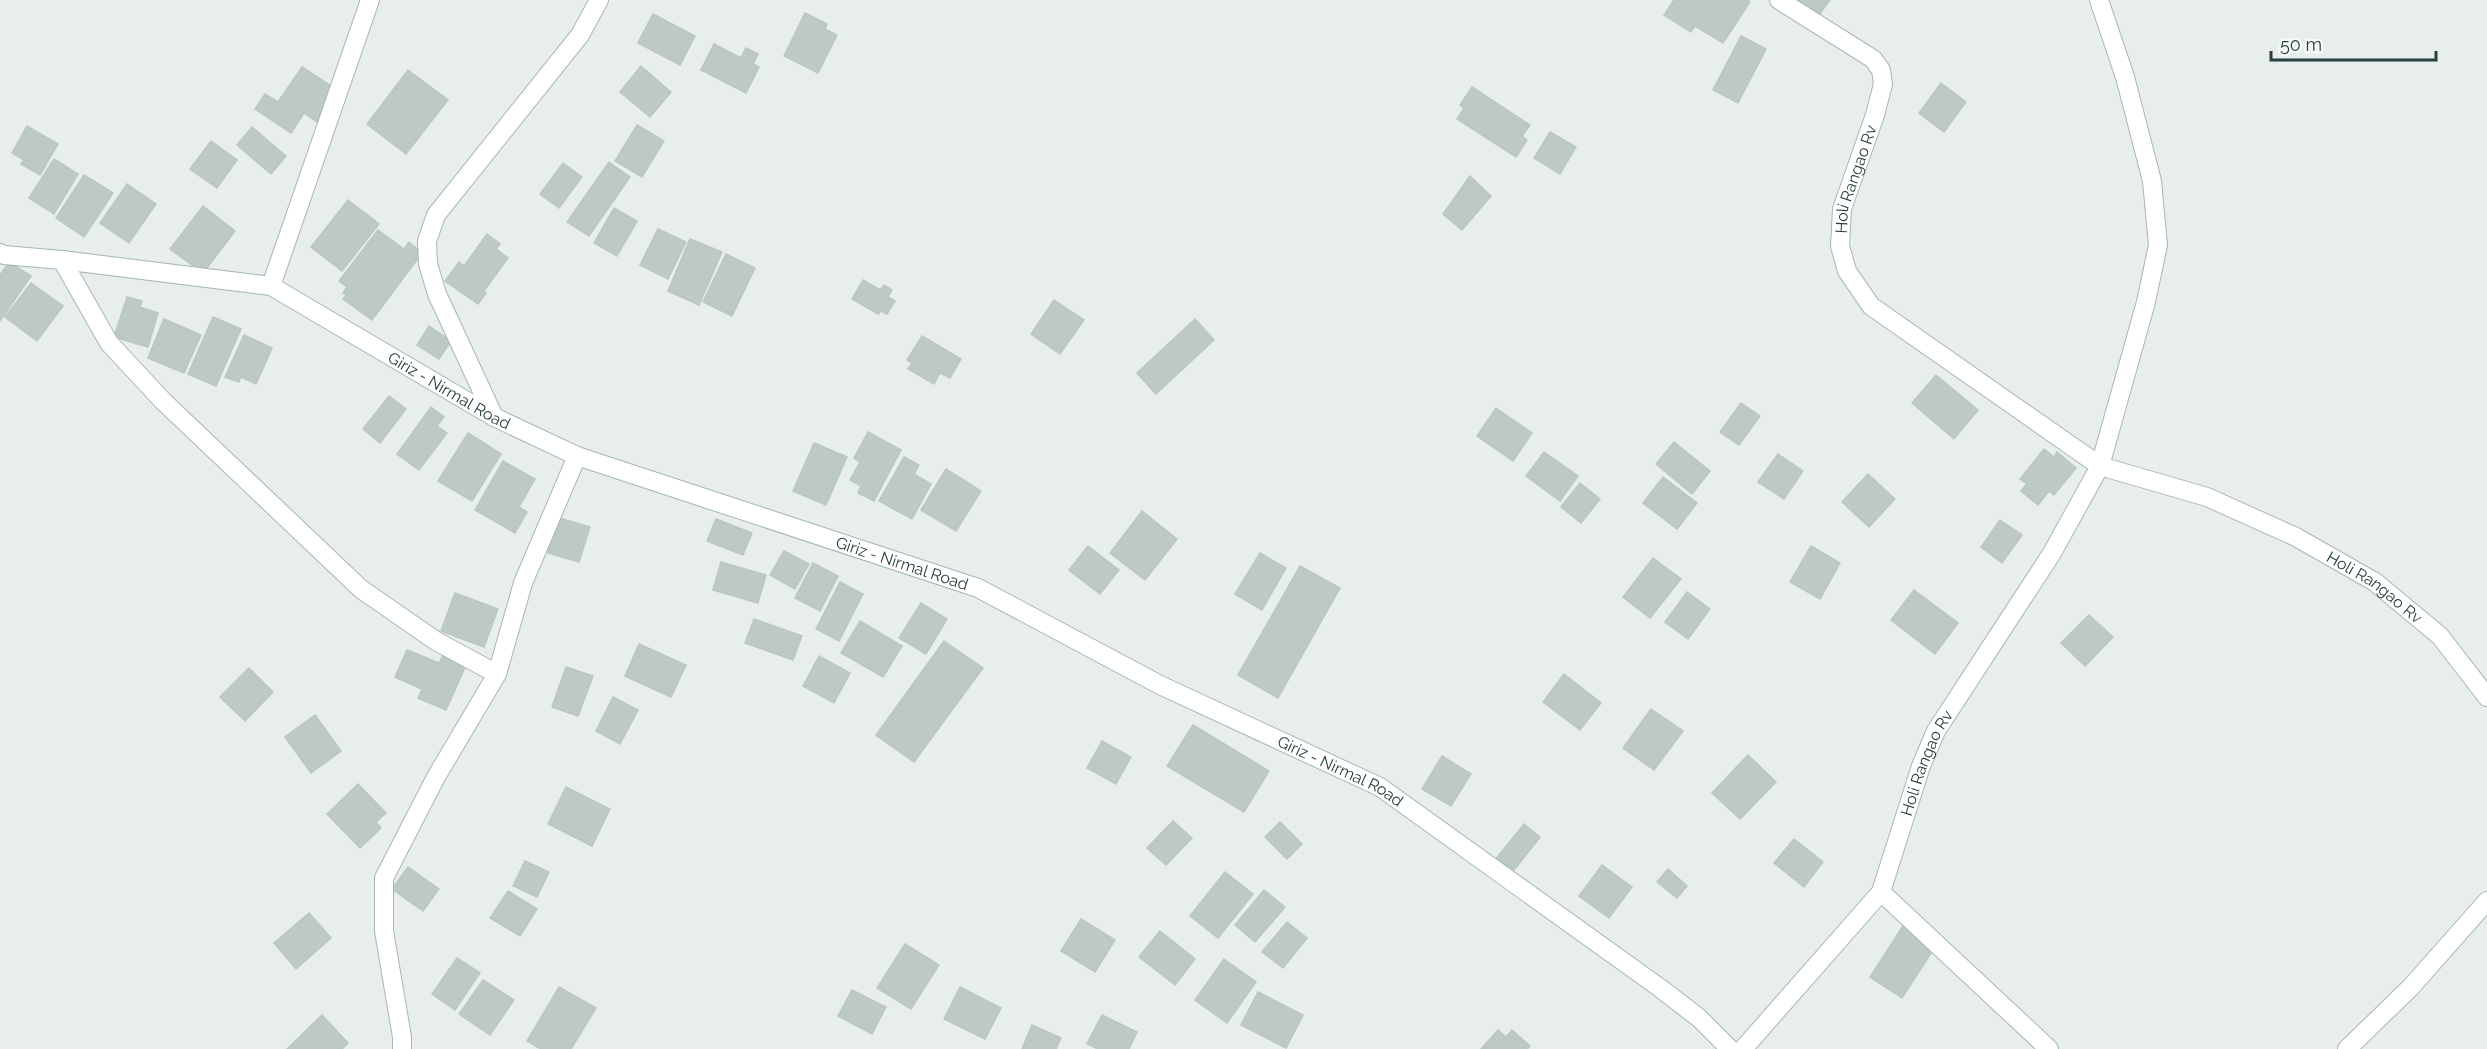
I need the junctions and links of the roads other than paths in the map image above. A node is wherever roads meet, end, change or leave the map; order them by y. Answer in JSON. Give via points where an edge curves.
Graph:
{"nodes":[{"id":1,"x":370,"y":0,"type":"edge"},
{"id":2,"x":599,"y":0,"type":"edge"},
{"id":3,"x":1779,"y":0,"type":"edge"},
{"id":4,"x":2099,"y":0,"type":"edge"},
{"id":5,"x":0,"y":253,"type":"edge"},
{"id":6,"x":62,"y":260,"type":"junction"},
{"id":7,"x":271,"y":286,"type":"junction"},
{"id":8,"x":494,"y":417,"type":"junction"},
{"id":9,"x":577,"y":456,"type":"junction"},
{"id":10,"x":2100,"y":466,"type":"junction"},
{"id":11,"x":497,"y":674,"type":"junction"},
{"id":12,"x":2487,"y":697,"type":"edge"},
{"id":13,"x":1881,"y":892,"type":"junction"},
{"id":14,"x":2487,"y":901,"type":"edge"},
{"id":15,"x":402,"y":1049,"type":"edge"},
{"id":16,"x":1730,"y":1049,"type":"edge"},
{"id":17,"x":1743,"y":1049,"type":"edge"},
{"id":18,"x":2049,"y":1049,"type":"edge"},
{"id":19,"x":2347,"y":1049,"type":"edge"}],
"edges":[{"from":1,"to":7,"type":"street"},
{"from":2,"to":8,"type":"street","via":[[580,35],[436,215],[429,229],[428,264],[437,294]]},
{"from":3,"to":10,"type":"street","name":"Holi Rangao Rv","via":[[1873,59],[1881,70],[1883,84],[1875,115],[1842,209],[1840,246],[1847,271],[1871,306]]},
{"from":4,"to":10,"type":"street","via":[[2125,77],[2152,181],[2158,245]]},
{"from":5,"to":6,"type":"street","name":"Giriz - Nirmal Road"},
{"from":6,"to":7,"type":"street","name":"Giriz - Nirmal Road"},
{"from":6,"to":11,"type":"street","via":[[108,343],[163,401],[361,589],[436,641]]},
{"from":7,"to":8,"type":"street","name":"Giriz - Nirmal Road"},
{"from":8,"to":9,"type":"street","name":"Giriz - Nirmal Road"},
{"from":9,"to":11,"type":"street","via":[[524,583]]},
{"from":9,"to":16,"type":"street","name":"Giriz - Nirmal Road","via":[[978,588],[1160,685],[1380,787],[1660,988],[1699,1018]]},
{"from":10,"to":12,"type":"street","name":"Holi Rangao Rv","via":[[2207,497],[2296,537],[2375,582],[2440,636]]},
{"from":10,"to":13,"type":"street","name":"Holi Rangao Rv","via":[[2052,553],[1936,730]]},
{"from":11,"to":15,"type":"street","via":[[436,777],[384,878],[384,931]]},
{"from":13,"to":17,"type":"street","name":"Holi Rangao Rv"},
{"from":13,"to":18,"type":"street"},
{"from":14,"to":19,"type":"street","via":[[2411,987]]}]}
